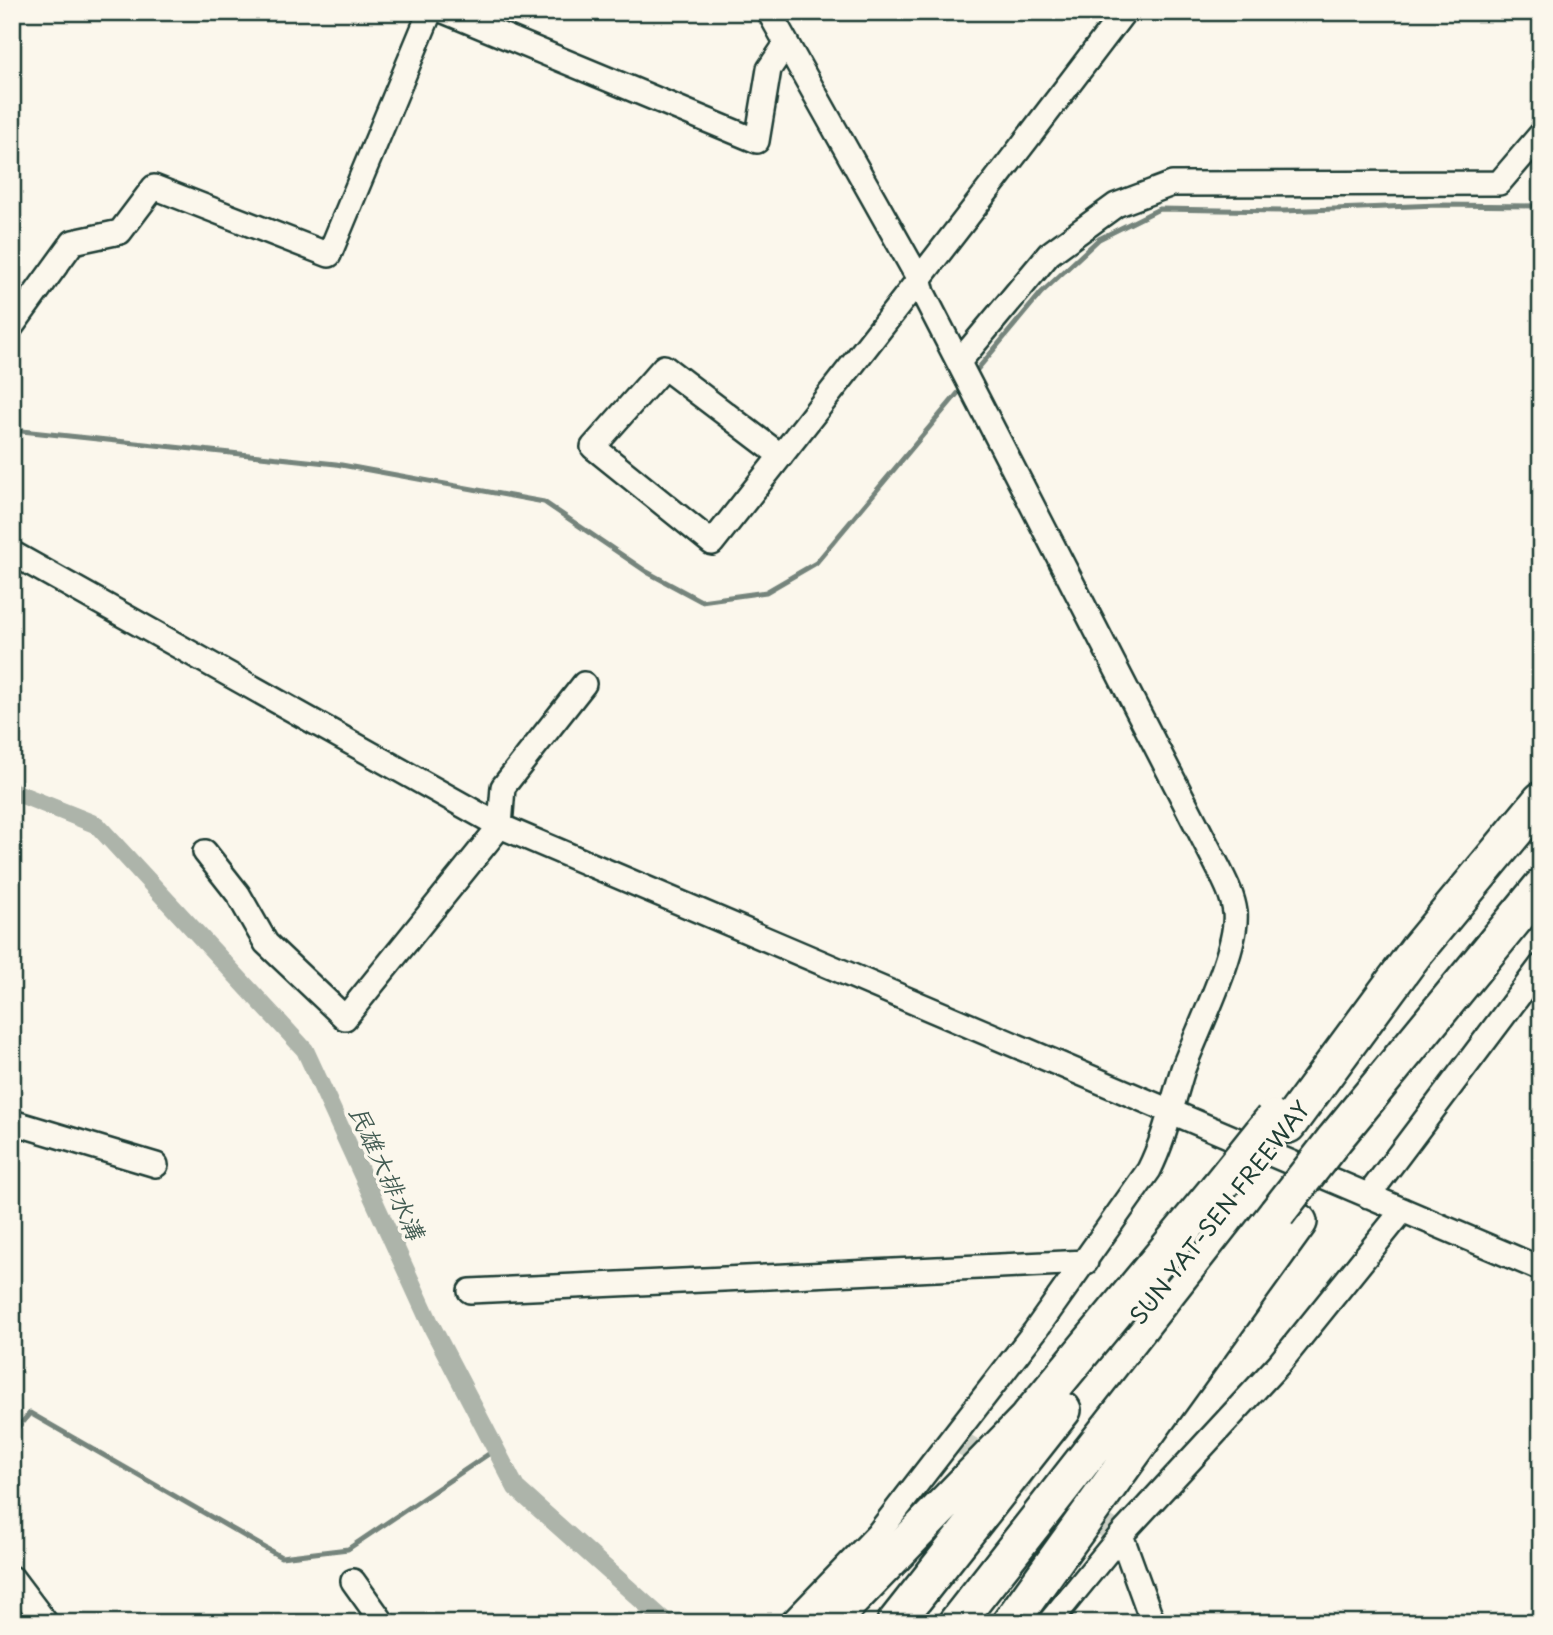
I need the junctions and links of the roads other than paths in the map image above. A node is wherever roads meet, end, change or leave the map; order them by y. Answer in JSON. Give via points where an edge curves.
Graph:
{"nodes":[{"id":1,"x":430,"y":12,"type":"edge"},
{"id":2,"x":446,"y":12,"type":"edge"},
{"id":3,"x":769,"y":12,"type":"edge"},
{"id":4,"x":1124,"y":12,"type":"edge"},
{"id":5,"x":786,"y":44,"type":"junction"},
{"id":6,"x":1541,"y":134,"type":"edge"},
{"id":7,"x":920,"y":281,"type":"junction"},
{"id":8,"x":12,"y":326,"type":"edge"},
{"id":9,"x":965,"y":374,"type":"junction"},
{"id":10,"x":781,"y":456,"type":"junction"},
{"id":11,"x":12,"y":553,"type":"edge"},
{"id":12,"x":584,"y":684,"type":"dead end"},
{"id":13,"x":1541,"y":800,"type":"edge"},
{"id":14,"x":500,"y":826,"type":"junction"},
{"id":15,"x":205,"y":852,"type":"dead end"},
{"id":16,"x":1541,"y":887,"type":"edge"},
{"id":17,"x":1541,"y":966,"type":"edge"},
{"id":18,"x":1171,"y":1112,"type":"junction"},
{"id":19,"x":12,"y":1122,"type":"edge"},
{"id":20,"x":156,"y":1165,"type":"dead end"},
{"id":21,"x":1225,"y":1192,"type":"junction"},
{"id":22,"x":1368,"y":1196,"type":"junction"},
{"id":23,"x":1403,"y":1210,"type":"junction"},
{"id":24,"x":1288,"y":1217,"type":"junction"},
{"id":25,"x":1086,"y":1262,"type":"junction"},
{"id":26,"x":1541,"y":1269,"type":"edge"},
{"id":27,"x":470,"y":1290,"type":"dead end"},
{"id":28,"x":1121,"y":1535,"type":"junction"},
{"id":29,"x":12,"y":1578,"type":"edge"},
{"id":30,"x":353,"y":1581,"type":"dead end"},
{"id":31,"x":46,"y":1623,"type":"edge"},
{"id":32,"x":383,"y":1623,"type":"edge"},
{"id":33,"x":792,"y":1623,"type":"edge"},
{"id":34,"x":830,"y":1623,"type":"edge"},
{"id":35,"x":895,"y":1623,"type":"edge"},
{"id":36,"x":956,"y":1623,"type":"edge"},
{"id":37,"x":1010,"y":1623,"type":"edge"},
{"id":38,"x":1049,"y":1623,"type":"edge"},
{"id":39,"x":1153,"y":1623,"type":"edge"}],
"edges":[{"from":1,"to":8,"type":"street","via":[[329,255],[154,187],[120,232],[73,242]]},
{"from":2,"to":5,"type":"street","via":[[757,141],[769,69]]},
{"from":3,"to":5,"type":"street"},
{"from":4,"to":7,"type":"street"},
{"from":5,"to":7,"type":"street"},
{"from":6,"to":9,"type":"street","via":[[1499,183],[1172,184],[1116,205],[1049,254]]},
{"from":7,"to":9,"type":"street"},
{"from":7,"to":10,"type":"street"},
{"from":9,"to":18,"type":"street","via":[[1230,891],[1236,914],[1231,941]]},
{"from":10,"to":10,"type":"street","via":[[664,367],[593,447],[712,543]]},
{"from":11,"to":14,"type":"street"},
{"from":12,"to":14,"type":"street","via":[[503,787]]},
{"from":13,"to":21,"type":"highway","name":"SUN YAT-SEN FREEWAY"},
{"from":14,"to":15,"type":"street","via":[[345,1018],[266,943],[238,894]]},
{"from":14,"to":18,"type":"street"},
{"from":16,"to":24,"type":"highway","via":[[1469,974],[1452,1016]]},
{"from":17,"to":22,"type":"street"},
{"from":18,"to":22,"type":"street"},
{"from":18,"to":25,"type":"street","via":[[1149,1170]]},
{"from":19,"to":20,"type":"street"},
{"from":21,"to":34,"type":"highway","via":[[1026,1420]]},
{"from":21,"to":35,"type":"highway","name":"SUN YAT-SEN FREEWAY"},
{"from":22,"to":23,"type":"street"},
{"from":23,"to":26,"type":"street"},
{"from":23,"to":28,"type":"street","via":[[1279,1364]]},
{"from":24,"to":36,"type":"highway","name":"SUN YAT-SEN FREEWAY"},
{"from":24,"to":37,"type":"highway"},
{"from":25,"to":27,"type":"street"},
{"from":25,"to":33,"type":"street","via":[[877,1535]]},
{"from":28,"to":38,"type":"street"},
{"from":28,"to":39,"type":"street"},
{"from":29,"to":31,"type":"street"},
{"from":30,"to":32,"type":"street"}]}
